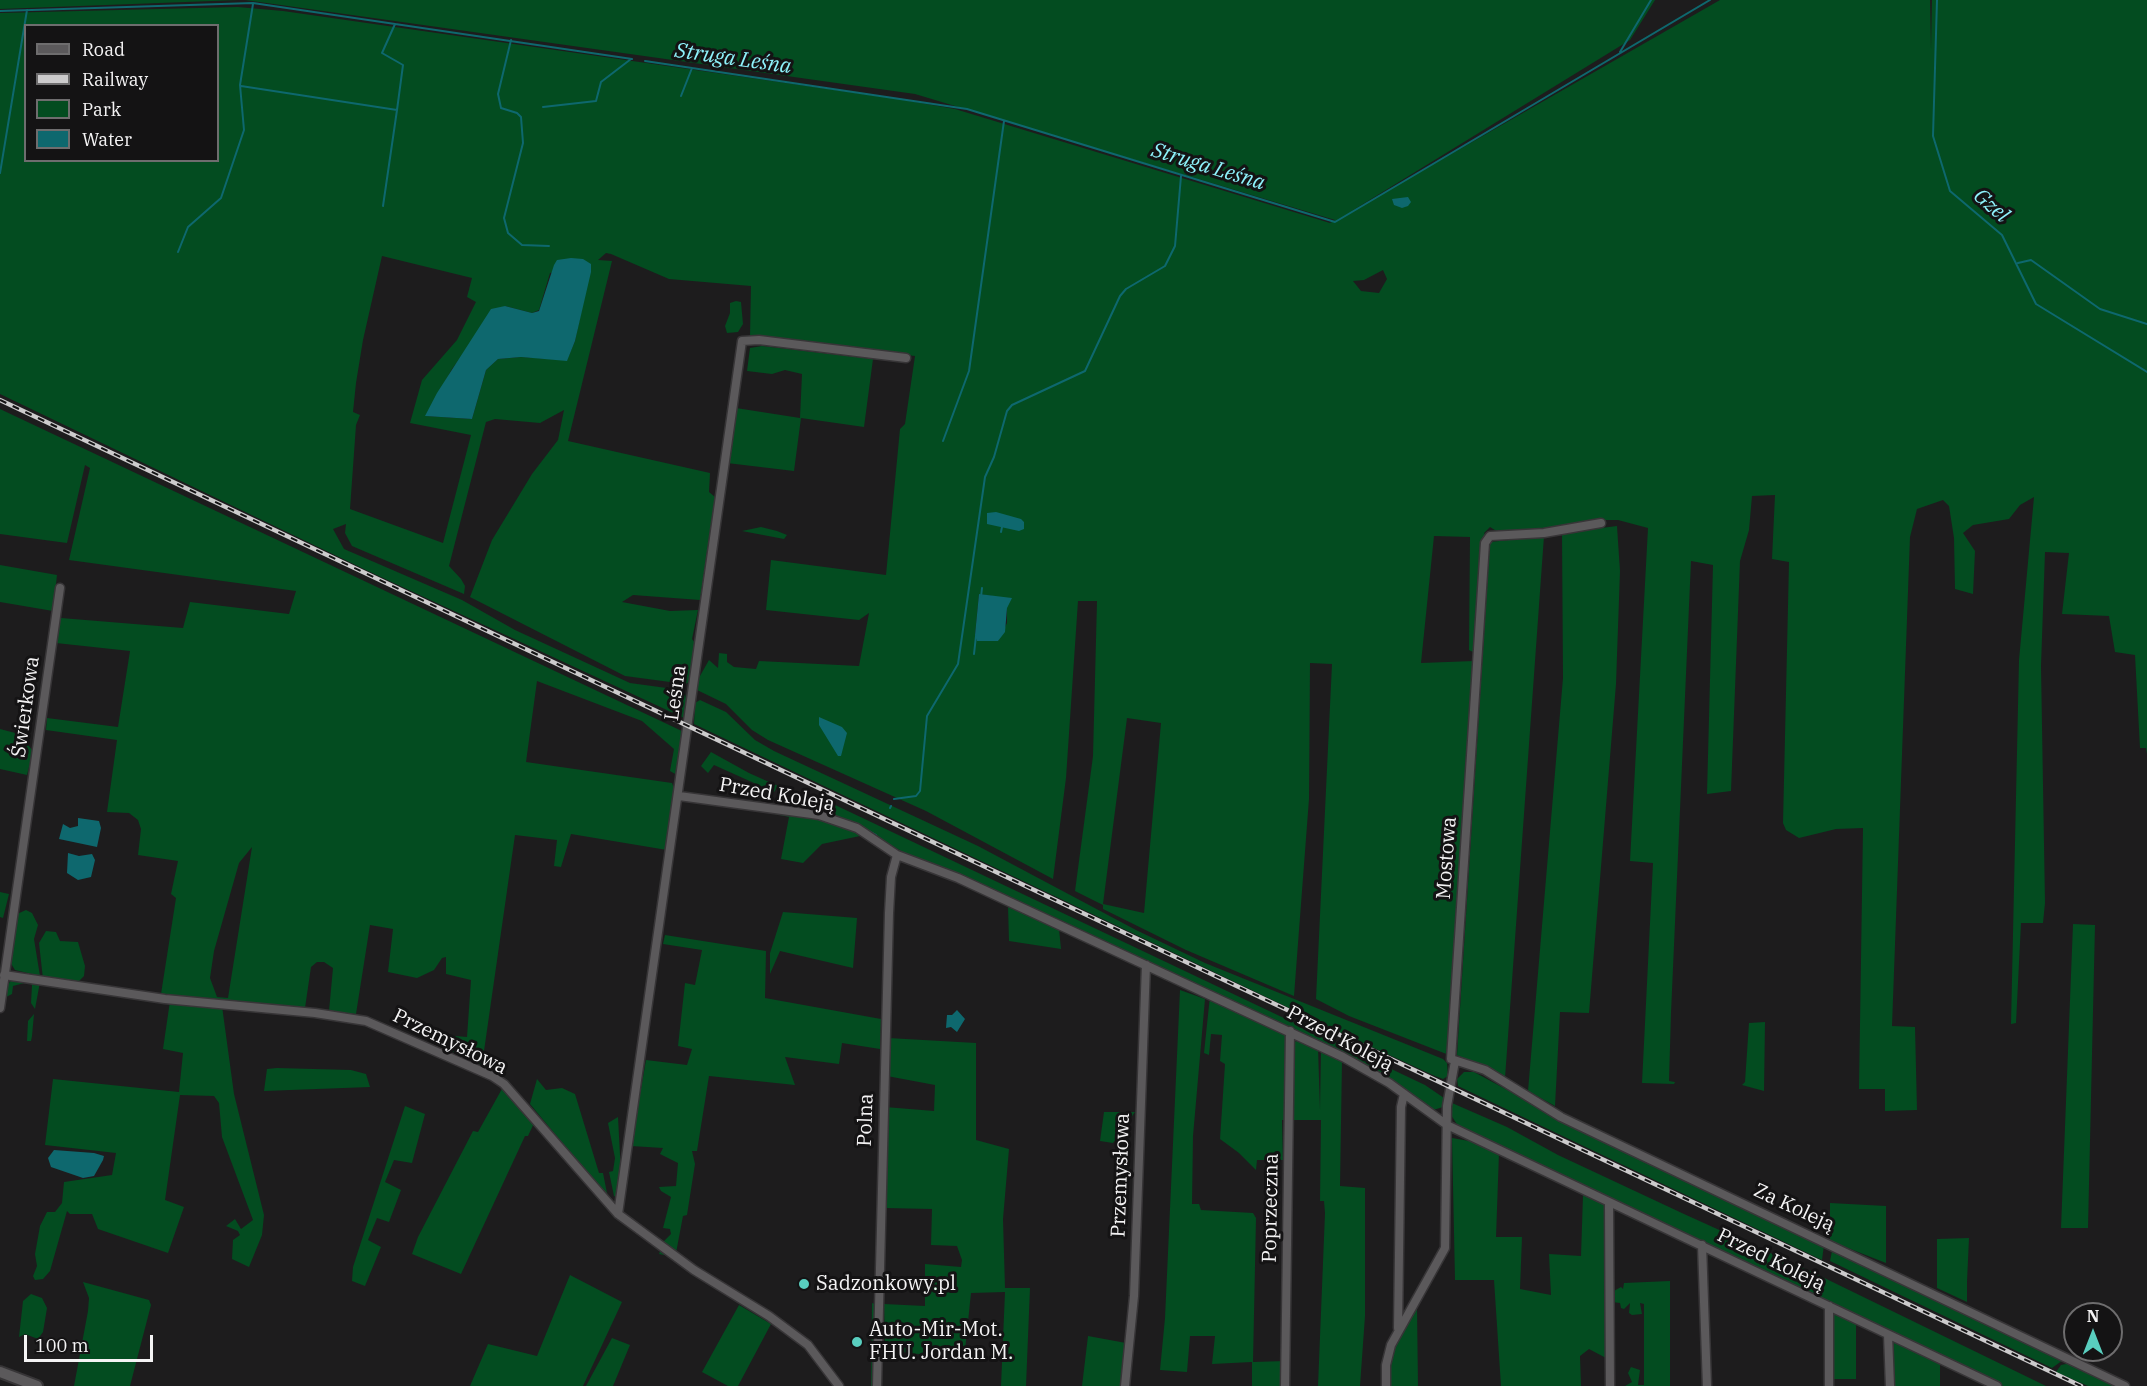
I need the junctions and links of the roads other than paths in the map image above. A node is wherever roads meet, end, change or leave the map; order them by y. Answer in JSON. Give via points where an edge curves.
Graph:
{"nodes":[{"id":1,"x":906,"y":358,"type":"dead end"},
{"id":2,"x":1601,"y":523,"type":"dead end"},
{"id":3,"x":60,"y":588,"type":"dead end"},
{"id":4,"x":679,"y":796,"type":"junction"},
{"id":5,"x":897,"y":855,"type":"junction"},
{"id":6,"x":1146,"y":965,"type":"junction"},
{"id":7,"x":4,"y":975,"type":"junction"},
{"id":8,"x":0,"y":1008,"type":"edge"},
{"id":9,"x":1290,"y":1031,"type":"junction"},
{"id":10,"x":1453,"y":1060,"type":"junction"},
{"id":11,"x":1404,"y":1095,"type":"junction"},
{"id":12,"x":1447,"y":1125,"type":"junction"},
{"id":13,"x":1609,"y":1204,"type":"junction"},
{"id":14,"x":618,"y":1214,"type":"junction"},
{"id":15,"x":1702,"y":1245,"type":"junction"},
{"id":16,"x":1829,"y":1306,"type":"junction"},
{"id":17,"x":1398,"y":1328,"type":"junction"},
{"id":18,"x":1888,"y":1335,"type":"junction"},
{"id":19,"x":0,"y":1372,"type":"edge"},
{"id":20,"x":37,"y":1386,"type":"edge"},
{"id":21,"x":839,"y":1386,"type":"edge"},
{"id":22,"x":878,"y":1386,"type":"edge"},
{"id":23,"x":1125,"y":1386,"type":"edge"},
{"id":24,"x":1285,"y":1386,"type":"edge"},
{"id":25,"x":1386,"y":1386,"type":"edge"},
{"id":26,"x":1610,"y":1386,"type":"edge"},
{"id":27,"x":1707,"y":1386,"type":"edge"},
{"id":28,"x":1829,"y":1386,"type":"edge"},
{"id":29,"x":1890,"y":1386,"type":"edge"},
{"id":30,"x":1996,"y":1386,"type":"edge"},
{"id":31,"x":2125,"y":1386,"type":"edge"}],
"edges":[{"from":1,"to":4,"type":"street","name":"Leśna","via":[[742,341]]},
{"from":2,"to":10,"type":"street","name":"Mostowa","via":[[1544,533],[1490,536],[1485,543]]},
{"from":3,"to":7,"type":"street","name":"Świerkowa"},
{"from":4,"to":5,"type":"street","name":"Przed Koleją","via":[[819,815],[857,828]]},
{"from":4,"to":14,"type":"street","name":"Leśna"},
{"from":5,"to":6,"type":"street","name":"Przed Koleją","via":[[958,878]]},
{"from":5,"to":22,"type":"street","name":"Polna","via":[[891,877],[889,924]]},
{"from":6,"to":9,"type":"street","name":"Przed Koleją"},
{"from":6,"to":23,"type":"street","name":"Przemysłowa","via":[[1134,1296]]},
{"from":7,"to":8,"type":"street","name":"Świerkowa"},
{"from":7,"to":14,"type":"street","name":"Przemysłowa","via":[[165,999],[315,1013],[377,1025],[504,1084]]},
{"from":9,"to":11,"type":"street","name":"Przed Koleją","via":[[1375,1074]]},
{"from":9,"to":24,"type":"street","name":"Poprzeczna"},
{"from":10,"to":12,"type":"street","name":"Mostowa"},
{"from":10,"to":31,"type":"street","name":"Za Koleją","via":[[1485,1070],[1561,1117]]},
{"from":11,"to":12,"type":"street","name":"Przed Koleją"},
{"from":11,"to":17,"type":"street"},
{"from":12,"to":13,"type":"street","name":"Przed Koleją"},
{"from":12,"to":17,"type":"street","name":"Mostowa","via":[[1445,1248]]},
{"from":13,"to":15,"type":"street","name":"Przed Koleją"},
{"from":13,"to":26,"type":"street"},
{"from":14,"to":21,"type":"street","name":"Przemysłowa","via":[[808,1345]]},
{"from":15,"to":16,"type":"street","name":"Przed Koleją"},
{"from":15,"to":27,"type":"street"},
{"from":16,"to":18,"type":"street","name":"Przed Koleją"},
{"from":16,"to":28,"type":"street"},
{"from":17,"to":25,"type":"street","name":"Mostowa","via":[[1388,1355]]},
{"from":18,"to":29,"type":"street"},
{"from":18,"to":30,"type":"street","name":"Przed Koleją"},
{"from":19,"to":20,"type":"street"}]}
